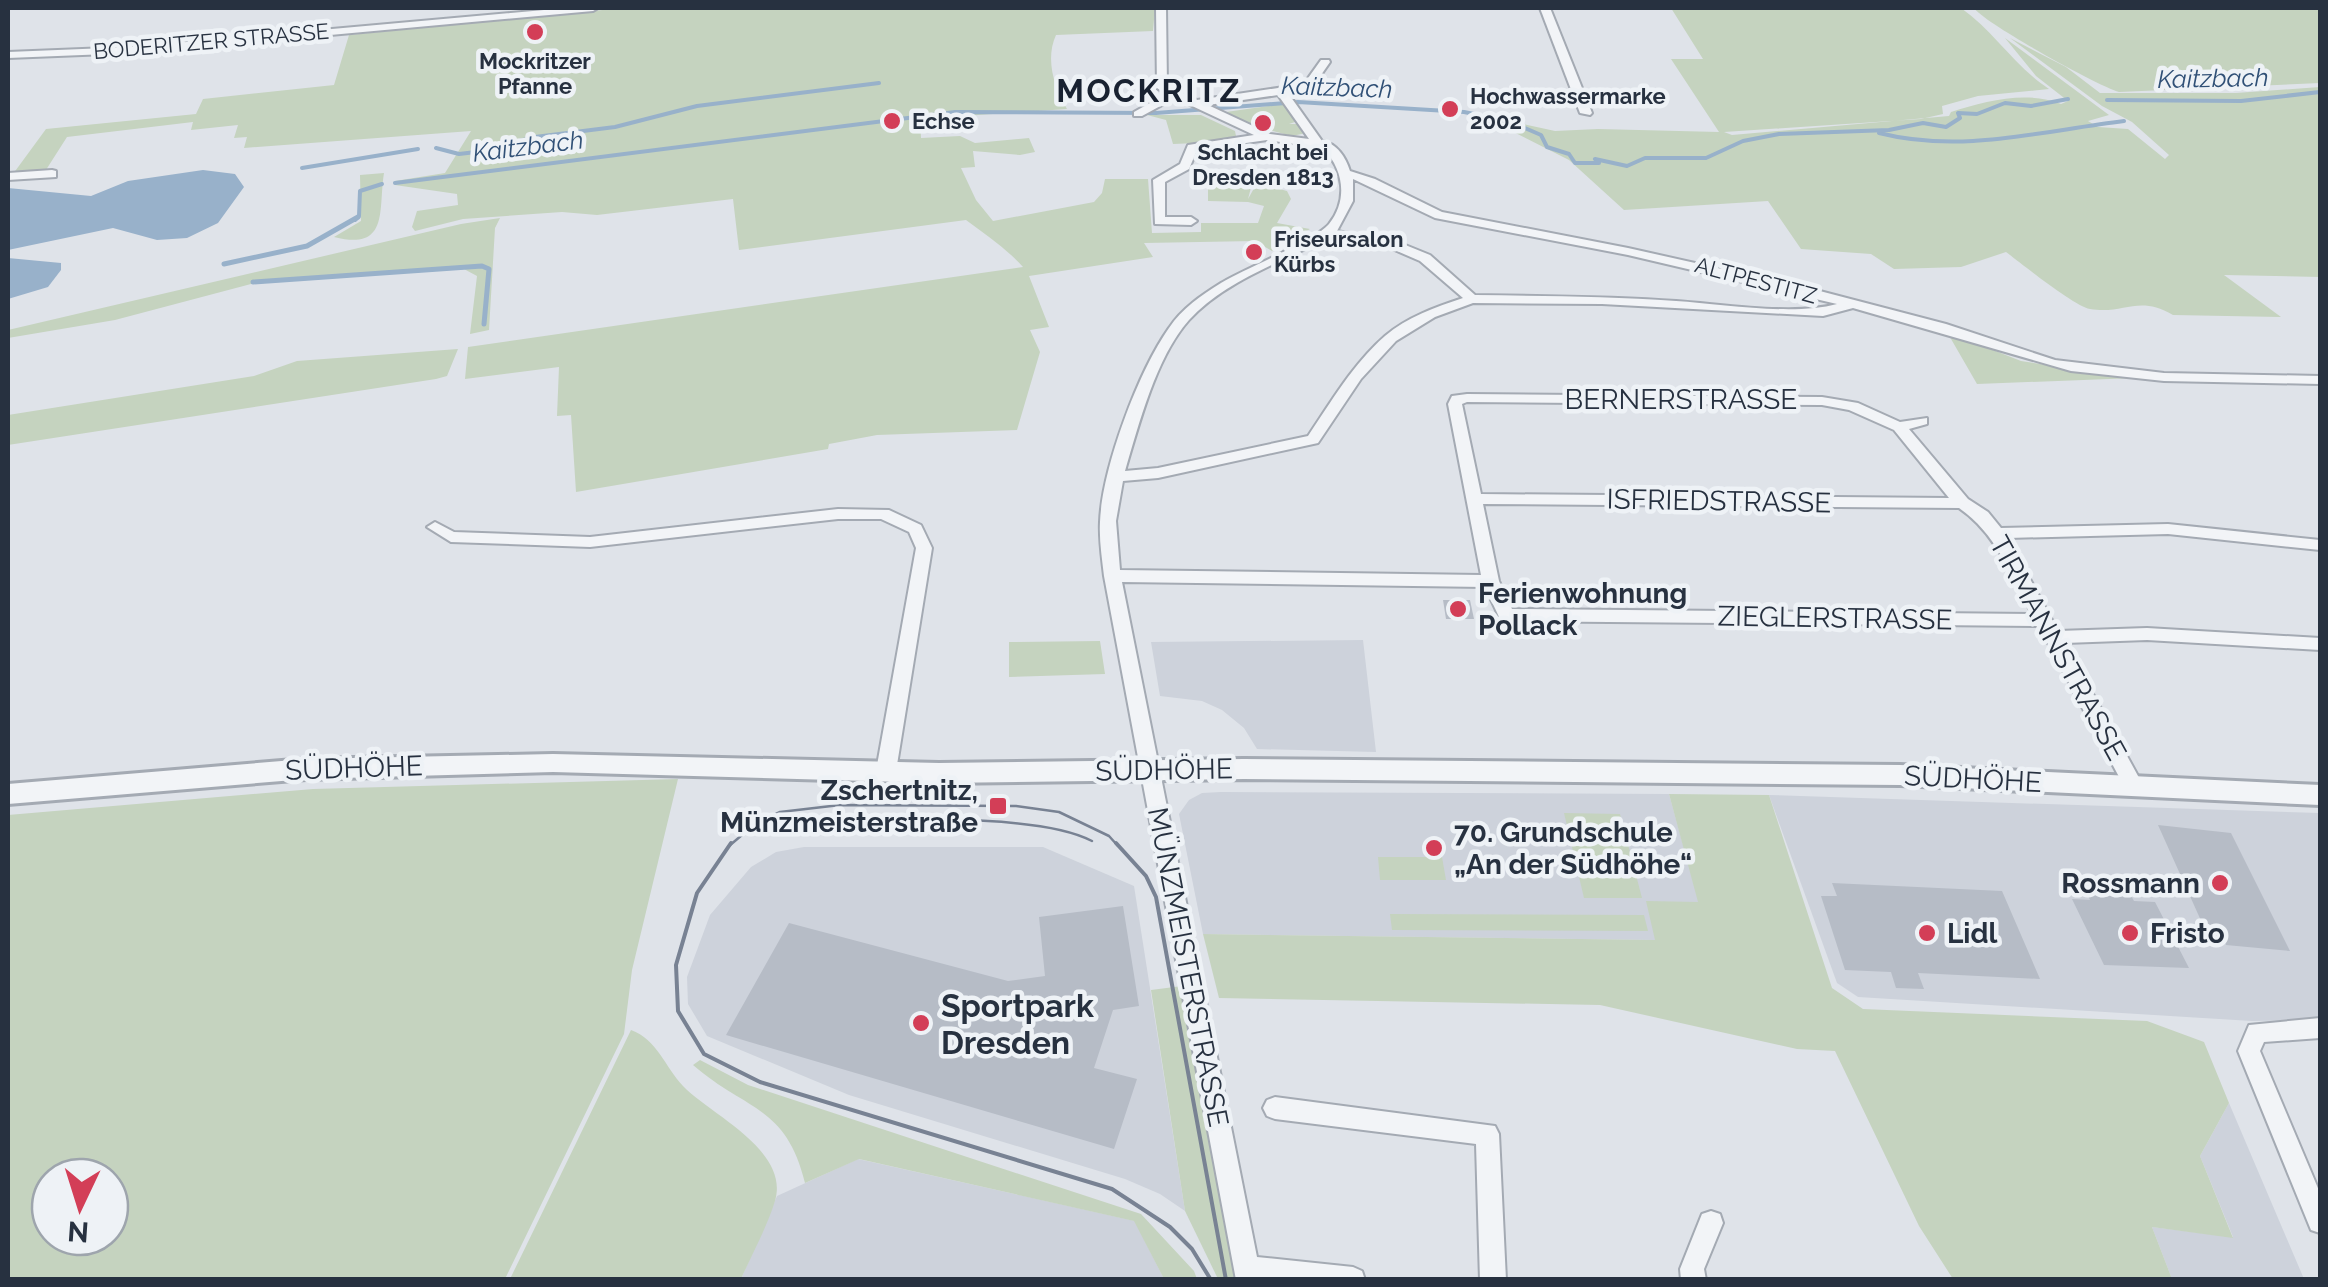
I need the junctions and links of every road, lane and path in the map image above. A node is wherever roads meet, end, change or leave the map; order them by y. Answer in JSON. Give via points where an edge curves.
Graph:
{"nodes":[{"id":1,"x":593,"y":8,"type":"edge"},
{"id":2,"x":1161,"y":8,"type":"edge"},
{"id":3,"x":1545,"y":8,"type":"edge"},
{"id":4,"x":511,"y":12,"type":"edge"},
{"id":5,"x":8,"y":56,"type":"edge"},
{"id":6,"x":1324,"y":62,"type":"dead end"},
{"id":7,"x":1173,"y":95,"type":"junction"},
{"id":8,"x":1285,"y":99,"type":"junction"},
{"id":9,"x":1205,"y":109,"type":"junction"},
{"id":10,"x":1142,"y":113,"type":"dead end"},
{"id":11,"x":1586,"y":113,"type":"dead end"},
{"id":12,"x":1267,"y":137,"type":"junction"},
{"id":13,"x":1318,"y":142,"type":"junction"},
{"id":14,"x":52,"y":174,"type":"dead end"},
{"id":15,"x":1347,"y":174,"type":"junction"},
{"id":16,"x":8,"y":178,"type":"edge"},
{"id":17,"x":1191,"y":221,"type":"dead end"},
{"id":18,"x":1328,"y":233,"type":"junction"},
{"id":19,"x":1472,"y":299,"type":"junction"},
{"id":20,"x":1848,"y":305,"type":"junction"},
{"id":21,"x":2320,"y":380,"type":"edge"},
{"id":22,"x":1922,"y":421,"type":"dead end"},
{"id":23,"x":1899,"y":427,"type":"junction"},
{"id":24,"x":1118,"y":476,"type":"junction"},
{"id":25,"x":1476,"y":499,"type":"junction"},
{"id":26,"x":1962,"y":504,"type":"junction"},
{"id":27,"x":436,"y":526,"type":"dead end"},
{"id":28,"x":1997,"y":533,"type":"junction"},
{"id":29,"x":2320,"y":545,"type":"edge"},
{"id":30,"x":1112,"y":576,"type":"junction"},
{"id":31,"x":1491,"y":581,"type":"junction"},
{"id":32,"x":2046,"y":629,"type":"junction"},
{"id":33,"x":2320,"y":644,"type":"edge"},
{"id":34,"x":1148,"y":770,"type":"junction"},
{"id":35,"x":886,"y":771,"type":"junction"},
{"id":36,"x":2133,"y":785,"type":"junction"},
{"id":37,"x":8,"y":794,"type":"edge"},
{"id":38,"x":2320,"y":795,"type":"edge"},
{"id":39,"x":2320,"y":1028,"type":"edge"},
{"id":40,"x":1275,"y":1108,"type":"dead end"},
{"id":41,"x":2320,"y":1221,"type":"edge"},
{"id":42,"x":1711,"y":1223,"type":"dead end"},
{"id":43,"x":1248,"y":1274,"type":"edge"},
{"id":44,"x":1352,"y":1280,"type":"edge"},
{"id":45,"x":1493,"y":1280,"type":"edge"},
{"id":46,"x":1694,"y":1280,"type":"edge"}],
"edges":[{"from":1,"to":4,"type":"street","name":"BODERITZER STRASSE"},
{"from":2,"to":7,"type":"street","via":[[1162,88]]},
{"from":3,"to":11,"type":"street"},
{"from":4,"to":5,"type":"street","name":"BODERITZER STRASSE"},
{"from":6,"to":8,"type":"street","via":[[1310,83]]},
{"from":7,"to":9,"type":"street"},
{"from":7,"to":10,"type":"street"},
{"from":8,"to":9,"type":"street"},
{"from":8,"to":13,"type":"street"},
{"from":9,"to":12,"type":"street"},
{"from":12,"to":13,"type":"street"},
{"from":12,"to":17,"type":"street","via":[[1192,147],[1185,166],[1158,180],[1159,221]]},
{"from":13,"to":15,"type":"street","via":[[1333,150]]},
{"from":14,"to":16,"type":"street"},
{"from":15,"to":18,"type":"street","via":[[1346,208]]},
{"from":15,"to":20,"type":"street","name":"ALTPESTITZ","via":[[1439,215],[1652,254]]},
{"from":18,"to":19,"type":"street","via":[[1425,258]]},
{"from":18,"to":24,"type":"street","name":"MÜNZMEISTERSTRASSE","via":[[1227,284],[1184,316],[1165,341]]},
{"from":19,"to":20,"type":"street","via":[[1768,312]]},
{"from":19,"to":24,"type":"street","via":[[1391,338],[1313,440]]},
{"from":20,"to":21,"type":"street","name":"ALTPESTITZ","via":[[2040,360],[2168,378]]},
{"from":22,"to":23,"type":"street"},
{"from":23,"to":25,"type":"street","name":"BERNERSTRASSE","via":[[1822,400],[1457,399]]},
{"from":23,"to":26,"type":"street","name":"TIRMANNSTRASSE"},
{"from":24,"to":30,"type":"street","name":"MÜNZMEISTERSTRASSE","via":[[1108,518]]},
{"from":25,"to":26,"type":"street","name":"ISFRIEDSTRASSE"},
{"from":25,"to":31,"type":"street"},
{"from":26,"to":28,"type":"street","name":"TIRMANNSTRASSE"},
{"from":27,"to":35,"type":"street","via":[[451,537],[590,542],[883,514],[914,530],[924,548]]},
{"from":28,"to":29,"type":"street","via":[[2168,530]]},
{"from":28,"to":32,"type":"street","name":"TIRMANNSTRASSE"},
{"from":30,"to":31,"type":"street"},
{"from":30,"to":34,"type":"street","name":"MÜNZMEISTERSTRASSE"},
{"from":31,"to":32,"type":"street","name":"ZIEGLERSTRASSE","via":[[1506,616]]},
{"from":32,"to":33,"type":"street"},
{"from":32,"to":36,"type":"street","name":"TIRMANNSTRASSE"},
{"from":34,"to":35,"type":"street","name":"SÜDHÖHE"},
{"from":34,"to":36,"type":"street","name":"SÜDHÖHE","via":[[1934,776]]},
{"from":34,"to":43,"type":"street","name":"MÜNZMEISTERSTRASSE"},
{"from":35,"to":37,"type":"street","name":"SÜDHÖHE","via":[[415,764]]},
{"from":36,"to":38,"type":"street","name":"SÜDHÖHE"},
{"from":39,"to":41,"type":"street","via":[[2257,1032],[2249,1051]]},
{"from":40,"to":45,"type":"street","via":[[1487,1134]]},
{"from":42,"to":46,"type":"street","via":[[1692,1269]]},
{"from":43,"to":44,"type":"street","name":"MÜNZMEISTERSTRASSE"}]}
